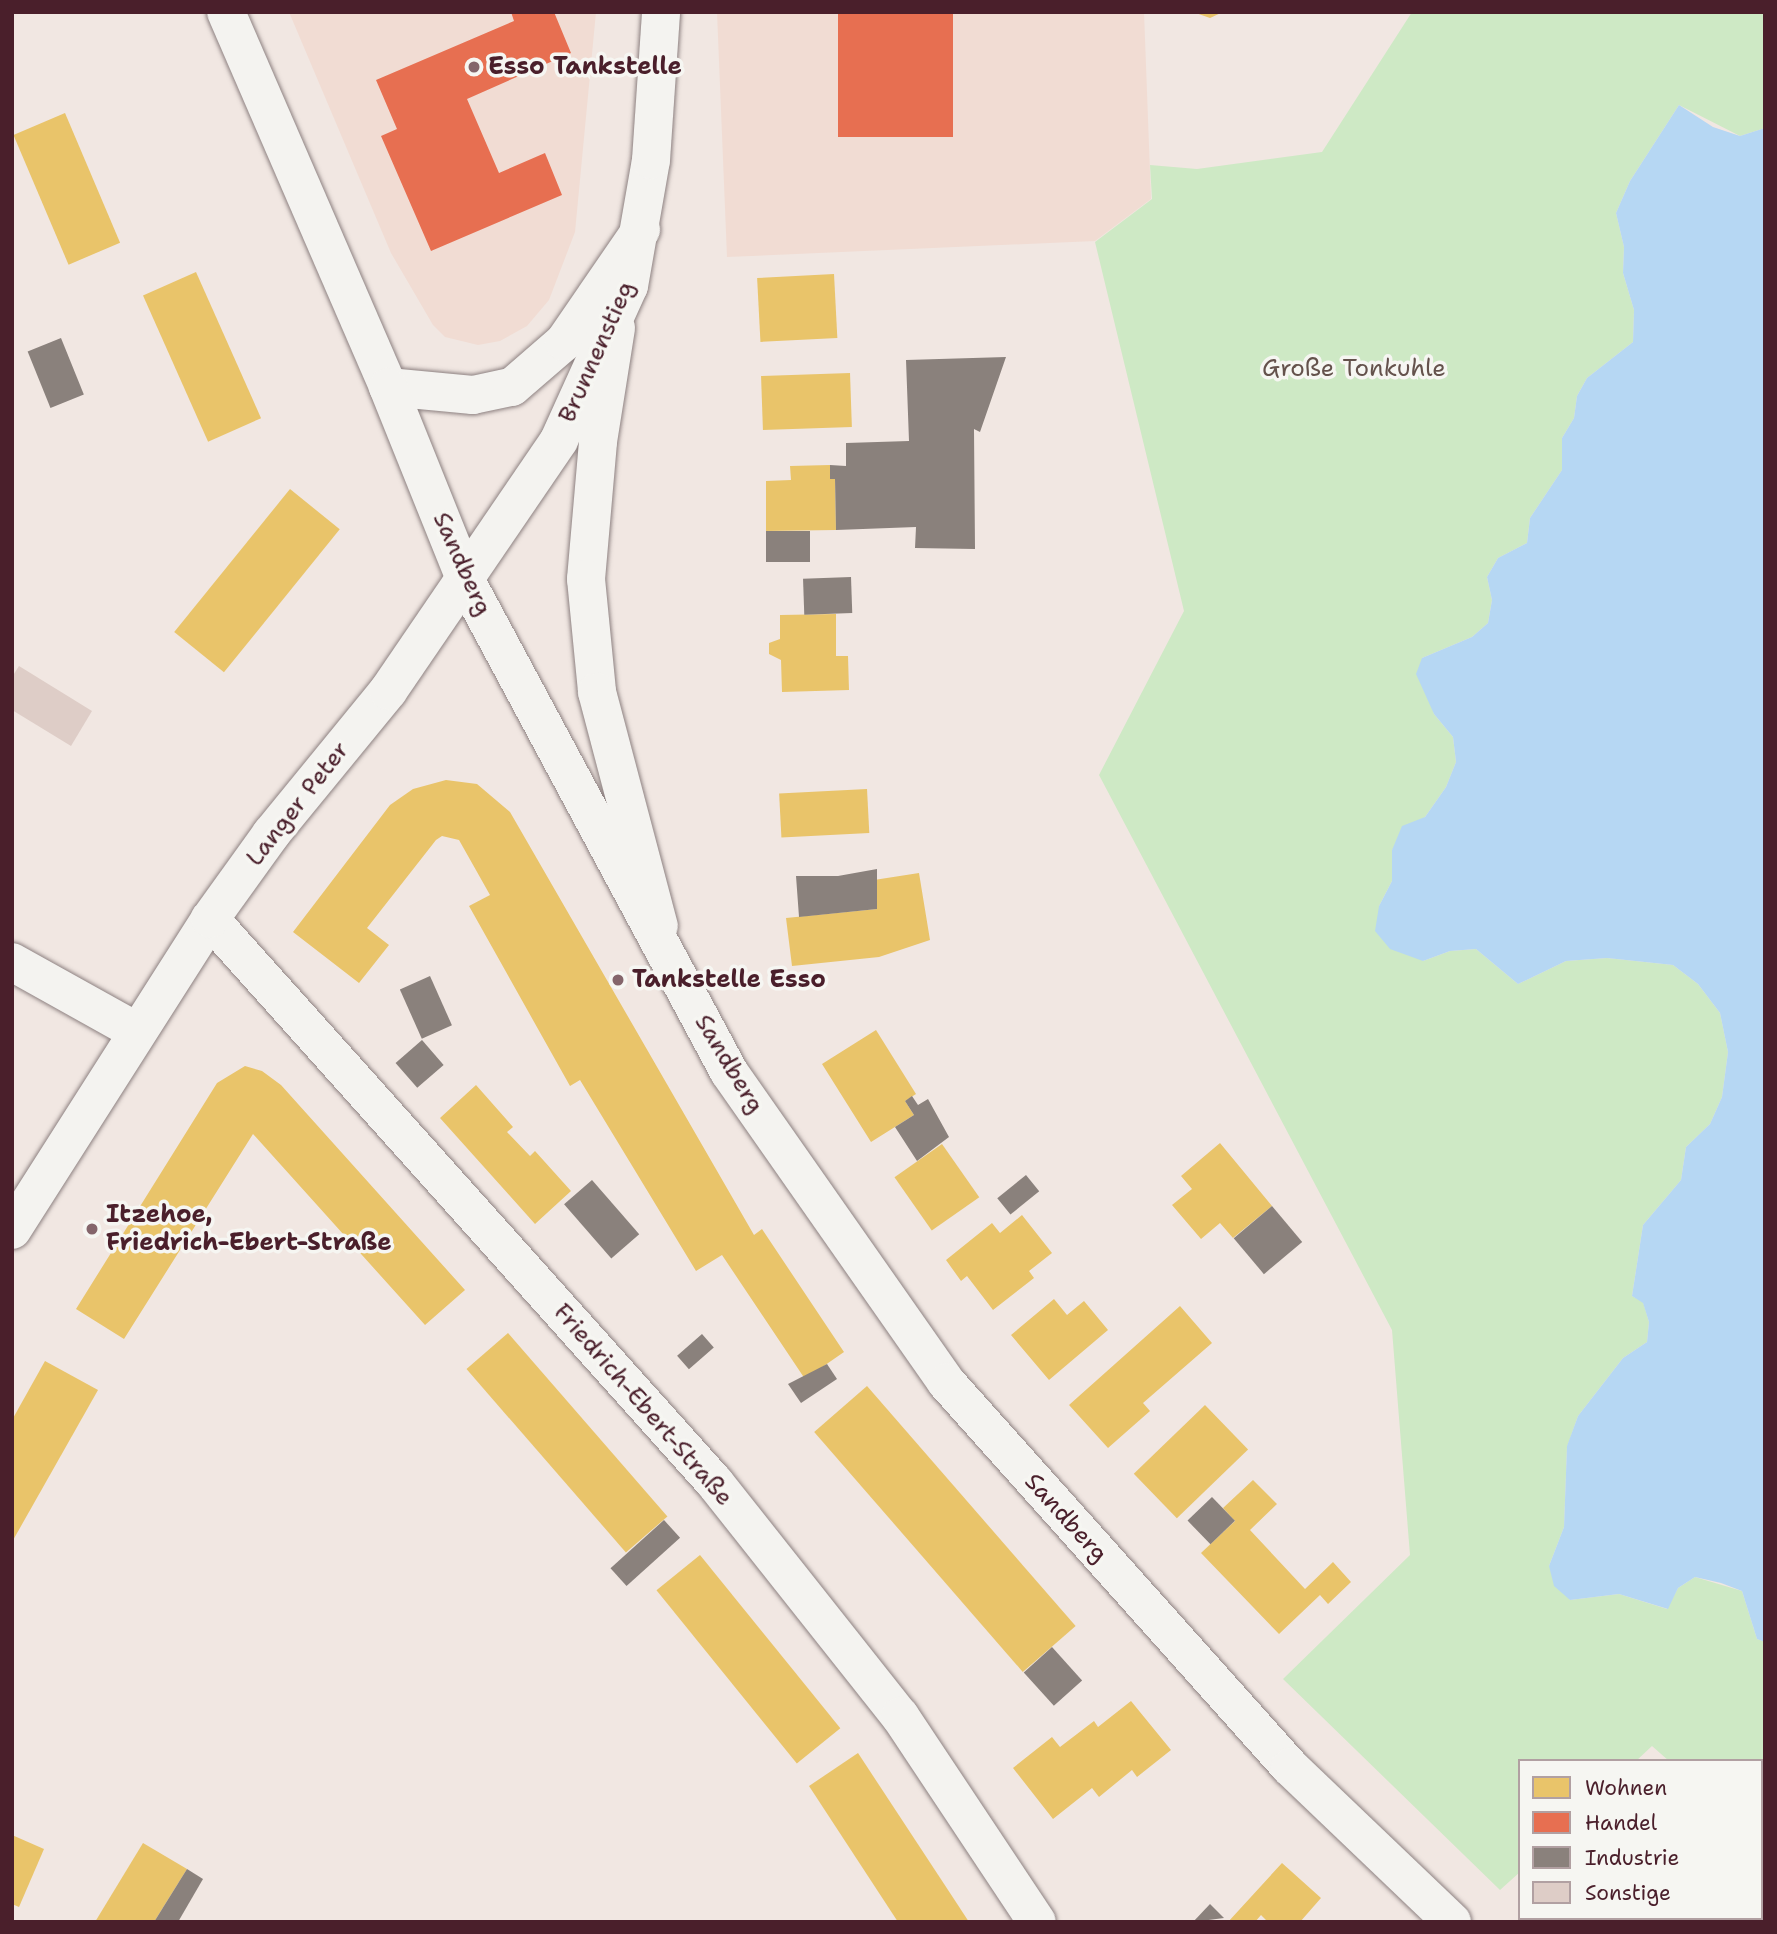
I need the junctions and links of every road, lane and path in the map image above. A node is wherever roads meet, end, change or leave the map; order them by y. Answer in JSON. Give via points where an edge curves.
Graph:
{"nodes":[{"id":1,"x":226,"y":12,"type":"edge"},
{"id":2,"x":661,"y":12,"type":"edge"},
{"id":3,"x":641,"y":230,"type":"junction"},
{"id":4,"x":618,"y":319,"type":"junction"},
{"id":5,"x":388,"y":387,"type":"junction"},
{"id":6,"x":466,"y":581,"type":"junction"},
{"id":7,"x":210,"y":919,"type":"junction"},
{"id":8,"x":670,"y":961,"type":"junction"},
{"id":9,"x":12,"y":962,"type":"edge"},
{"id":10,"x":136,"y":1031,"type":"junction"},
{"id":11,"x":12,"y":1230,"type":"edge"},
{"id":12,"x":1037,"y":1922,"type":"edge"},
{"id":13,"x":1452,"y":1922,"type":"edge"}],
"edges":[{"from":1,"to":5,"type":"main road","name":"Sandberg"},
{"from":2,"to":3,"type":"main road","name":"Brunnenstieg"},
{"from":3,"to":4,"type":"main road","name":"Brunnenstieg"},
{"from":3,"to":5,"type":"main road","via":[[564,342],[512,387],[473,395]]},
{"from":4,"to":6,"type":"main road","name":"Brunnenstieg","via":[[559,440]]},
{"from":4,"to":8,"type":"main road","via":[[598,442],[586,579],[597,692]]},
{"from":5,"to":6,"type":"main road","name":"Sandberg"},
{"from":6,"to":7,"type":"main road","name":"Langer Peter","via":[[388,691],[271,834]]},
{"from":6,"to":8,"type":"main road","name":"Sandberg"},
{"from":7,"to":10,"type":"main road","name":"Langer Peter"},
{"from":7,"to":12,"type":"main road","name":"Friedrich-Ebert-Straße","via":[[715,1483],[900,1716]]},
{"from":8,"to":13,"type":"main road","name":"Sandberg","via":[[729,1072],[946,1382],[1290,1767]]},
{"from":9,"to":10,"type":"main road"},
{"from":10,"to":11,"type":"main road","name":"Langer Peter"}]}
